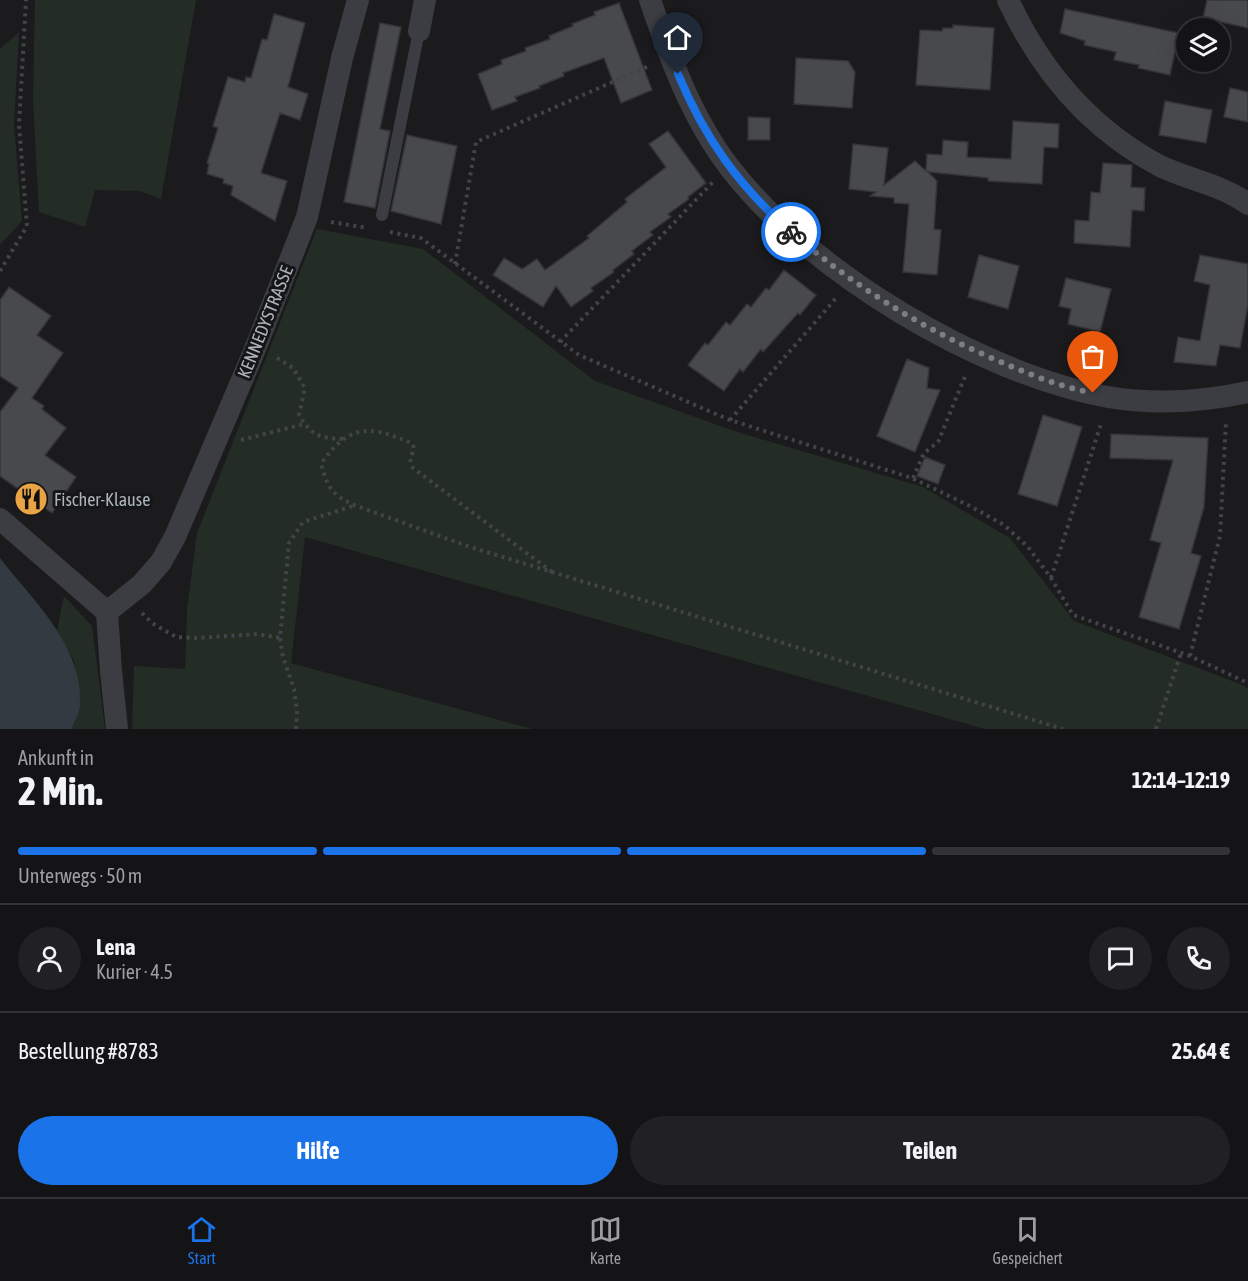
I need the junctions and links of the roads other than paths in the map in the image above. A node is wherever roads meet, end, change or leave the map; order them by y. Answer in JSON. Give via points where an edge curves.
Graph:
{"nodes":[{"id":1,"x":358,"y":0,"type":"edge"},
{"id":2,"x":425,"y":0,"type":"edge"},
{"id":3,"x":650,"y":0,"type":"edge"},
{"id":4,"x":1008,"y":0,"type":"edge"},
{"id":5,"x":419,"y":31,"type":"joint"},
{"id":6,"x":1244,"y":199,"type":"edge"},
{"id":7,"x":382,"y":215,"type":"dead end"},
{"id":8,"x":1238,"y":394,"type":"edge"},
{"id":9,"x":0,"y":519,"type":"edge"},
{"id":10,"x":107,"y":612,"type":"junction"},
{"id":11,"x":117,"y":729,"type":"edge"}],
"edges":[{"from":1,"to":10,"type":"street","name":"KENNEDYSTRASSE","via":[[307,218],[256,346],[161,562],[142,584]]},
{"from":2,"to":5,"type":"street"},
{"from":3,"to":8,"type":"street","via":[[701,124],[728,166],[766,210],[851,280],[904,315],[975,351],[1076,390],[1169,402]]},
{"from":4,"to":6,"type":"street","via":[[1026,37],[1056,81],[1093,120],[1161,166]]},
{"from":5,"to":7,"type":"lane"},
{"from":9,"to":10,"type":"street"},
{"from":10,"to":11,"type":"street"}]}
